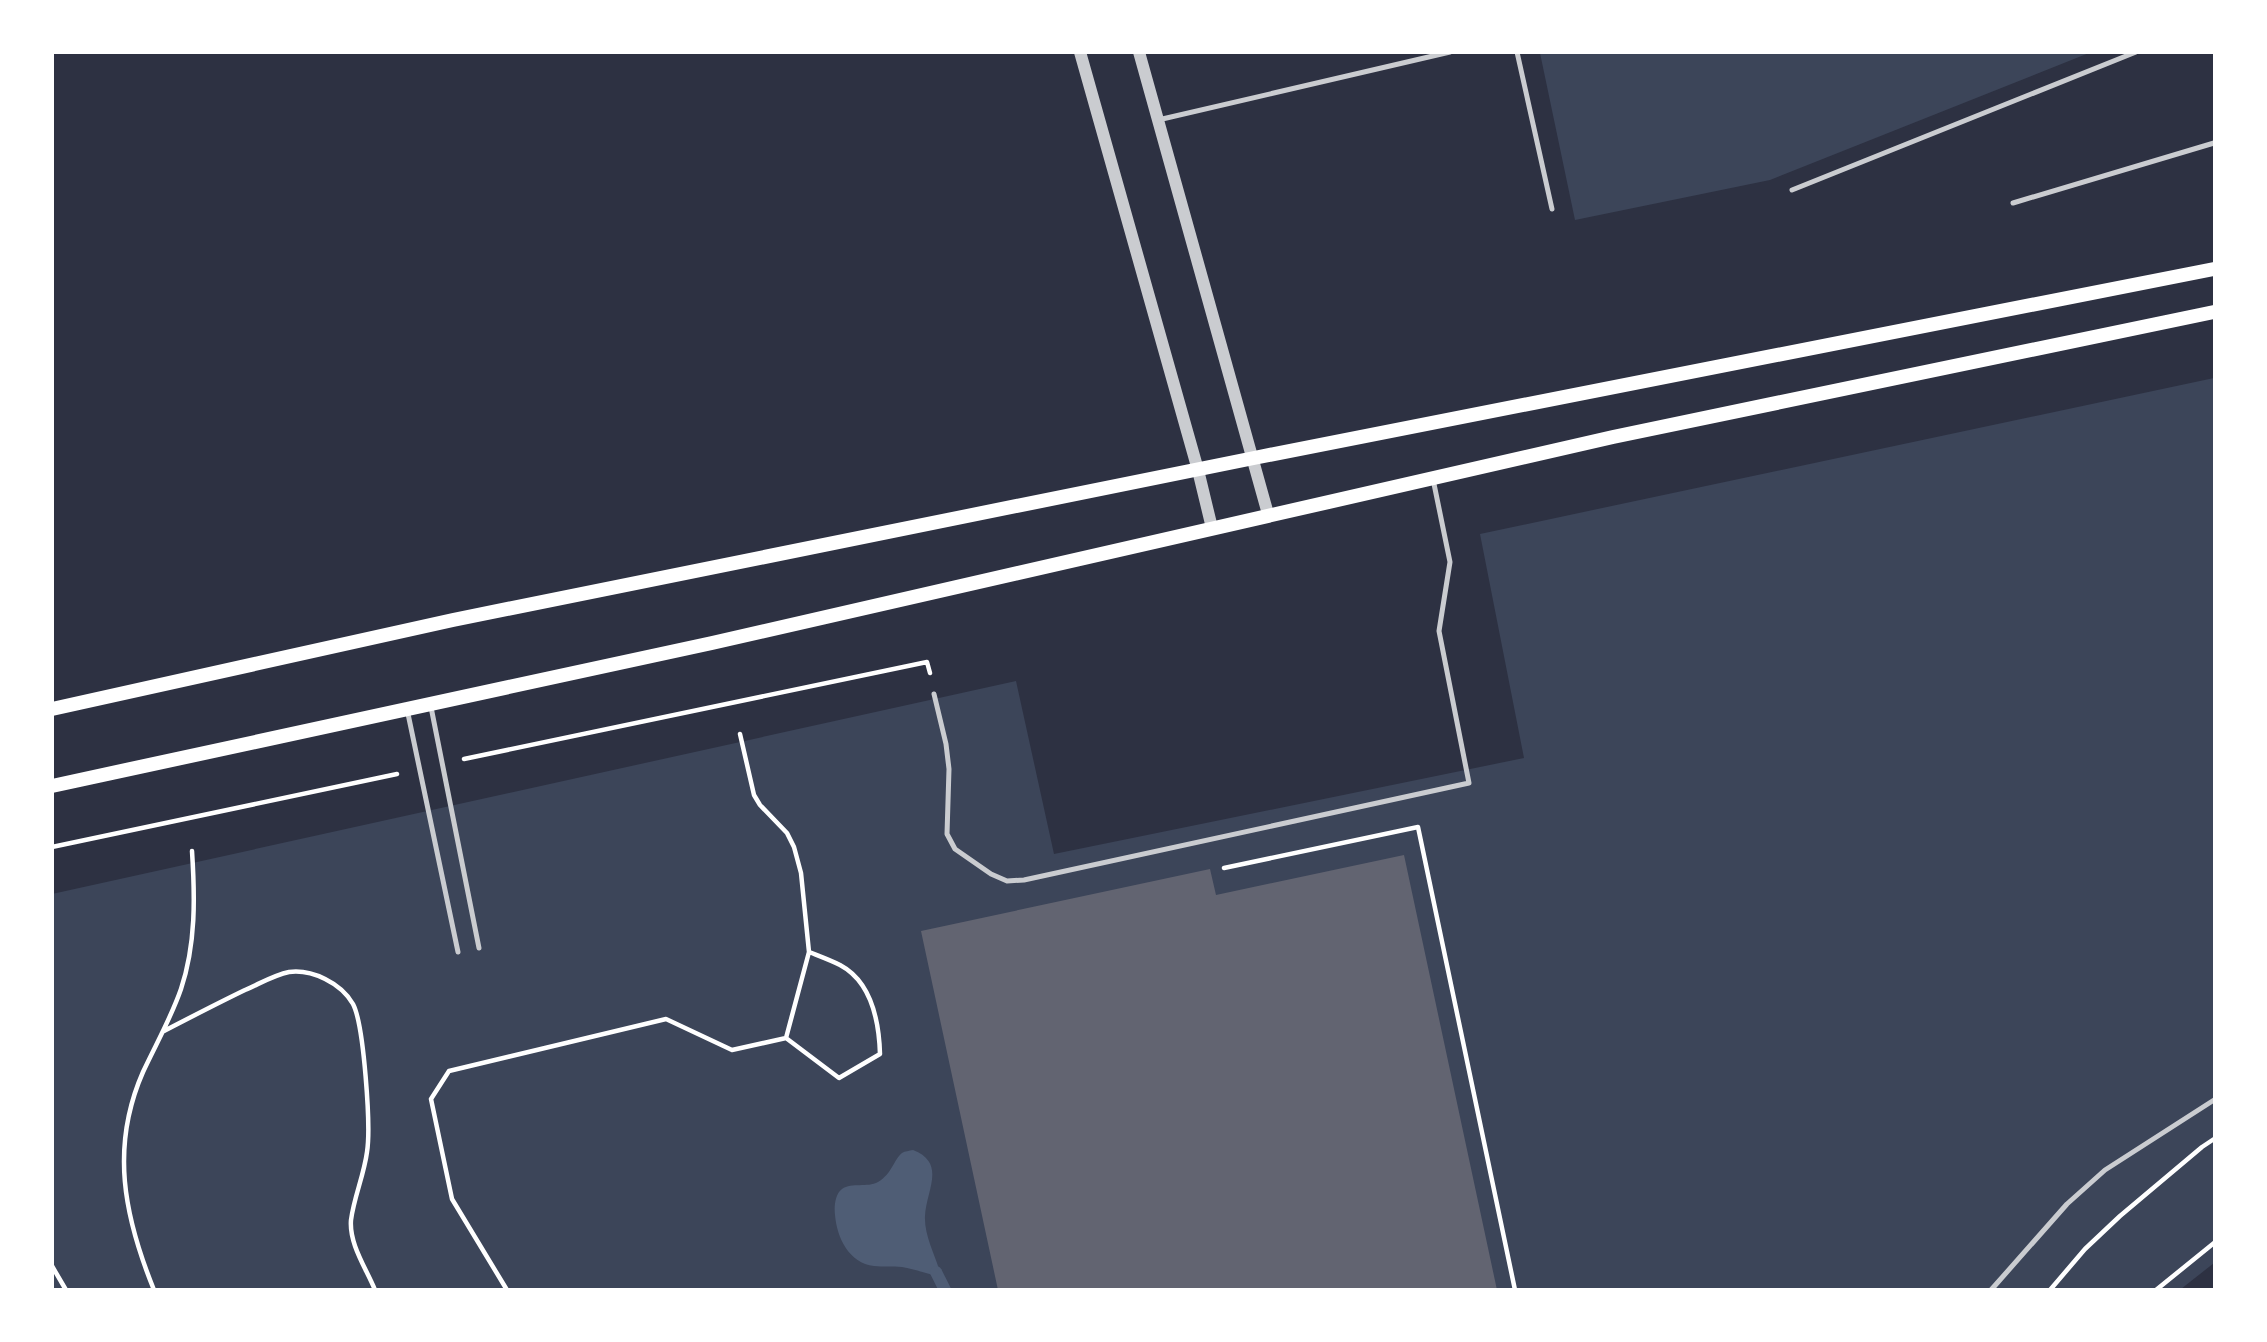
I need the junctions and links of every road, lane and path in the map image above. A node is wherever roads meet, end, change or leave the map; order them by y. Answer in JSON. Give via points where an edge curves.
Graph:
{"nodes":[{"id":1,"x":1080,"y":52,"type":"edge"},
{"id":2,"x":1139,"y":52,"type":"edge"},
{"id":3,"x":1450,"y":52,"type":"edge"},
{"id":4,"x":1517,"y":52,"type":"edge"},
{"id":5,"x":2136,"y":52,"type":"edge"},
{"id":6,"x":1158,"y":120,"type":"junction"},
{"id":7,"x":2214,"y":143,"type":"edge"},
{"id":8,"x":1792,"y":190,"type":"dead end"},
{"id":9,"x":2013,"y":203,"type":"dead end"},
{"id":10,"x":1552,"y":209,"type":"dead end"},
{"id":11,"x":2214,"y":269,"type":"edge"},
{"id":12,"x":2214,"y":312,"type":"edge"},
{"id":13,"x":1254,"y":458,"type":"junction"},
{"id":14,"x":1199,"y":470,"type":"junction"},
{"id":15,"x":1432,"y":478,"type":"junction"},
{"id":16,"x":1268,"y":514,"type":"junction"},
{"id":17,"x":1212,"y":528,"type":"junction"},
{"id":18,"x":934,"y":694,"type":"joint"},
{"id":19,"x":430,"y":705,"type":"junction"},
{"id":20,"x":52,"y":709,"type":"edge"},
{"id":21,"x":407,"y":709,"type":"junction"},
{"id":22,"x":740,"y":734,"type":"dead end"},
{"id":23,"x":442,"y":764,"type":"junction"},
{"id":24,"x":419,"y":769,"type":"junction"},
{"id":25,"x":52,"y":786,"type":"edge"},
{"id":26,"x":52,"y":847,"type":"edge"},
{"id":27,"x":192,"y":850,"type":"dead end"},
{"id":28,"x":1224,"y":868,"type":"dead end"},
{"id":29,"x":479,"y":948,"type":"dead end"},
{"id":30,"x":458,"y":952,"type":"dead end"},
{"id":31,"x":809,"y":952,"type":"junction"},
{"id":32,"x":164,"y":1031,"type":"junction"},
{"id":33,"x":786,"y":1038,"type":"junction"},
{"id":34,"x":2214,"y":1100,"type":"edge"},
{"id":35,"x":2214,"y":1139,"type":"edge"},
{"id":36,"x":2214,"y":1243,"type":"edge"},
{"id":37,"x":52,"y":1266,"type":"edge"},
{"id":38,"x":66,"y":1290,"type":"edge"},
{"id":39,"x":154,"y":1290,"type":"edge"},
{"id":40,"x":375,"y":1290,"type":"edge"},
{"id":41,"x":507,"y":1290,"type":"edge"},
{"id":42,"x":1515,"y":1290,"type":"edge"},
{"id":43,"x":1992,"y":1290,"type":"edge"},
{"id":44,"x":2050,"y":1290,"type":"edge"},
{"id":45,"x":2156,"y":1290,"type":"edge"}],
"edges":[{"from":1,"to":14,"type":"street"},
{"from":2,"to":6,"type":"street"},
{"from":3,"to":6,"type":"lane"},
{"from":4,"to":10,"type":"lane"},
{"from":5,"to":8,"type":"lane"},
{"from":6,"to":13,"type":"street"},
{"from":7,"to":9,"type":"lane"},
{"from":11,"to":13,"type":"main road"},
{"from":12,"to":15,"type":"main road"},
{"from":13,"to":14,"type":"main road"},
{"from":13,"to":16,"type":"street"},
{"from":14,"to":17,"type":"street"},
{"from":14,"to":20,"type":"main road","via":[[453,620]]},
{"from":15,"to":16,"type":"main road"},
{"from":15,"to":18,"type":"lane","via":[[1450,562],[1439,631],[1469,783],[1007,881],[955,849],[947,834],[949,769]]},
{"from":16,"to":17,"type":"main road"},
{"from":17,"to":19,"type":"main road"},
{"from":18,"to":23,"type":"path","via":[[927,662]]},
{"from":19,"to":21,"type":"main road"},
{"from":19,"to":23,"type":"lane"},
{"from":21,"to":24,"type":"lane"},
{"from":21,"to":25,"type":"main road"},
{"from":22,"to":31,"type":"path","via":[[754,795],[787,833],[793,847],[801,873]]},
{"from":23,"to":29,"type":"lane"},
{"from":24,"to":26,"type":"path"},
{"from":24,"to":30,"type":"lane"},
{"from":27,"to":32,"type":"path","via":[[195,900],[190,948]]},
{"from":28,"to":42,"type":"path","via":[[1418,827]]},
{"from":31,"to":33,"type":"path"},
{"from":31,"to":33,"type":"path","via":[[853,974],[863,988],[877,1016],[880,1054],[839,1078]]},
{"from":32,"to":39,"type":"path","via":[[143,1073],[124,1139],[123,1180],[130,1217]]},
{"from":32,"to":40,"type":"path","via":[[288,972],[316,975],[347,996],[359,1027],[368,1125],[368,1151],[351,1220],[352,1237]]},
{"from":33,"to":41,"type":"path","via":[[732,1051],[666,1019],[449,1071],[431,1099],[452,1199]]},
{"from":34,"to":43,"type":"lane","via":[[2105,1170],[2067,1204]]},
{"from":35,"to":44,"type":"path","via":[[2120,1216]]},
{"from":36,"to":45,"type":"path"},
{"from":37,"to":38,"type":"path"}]}
